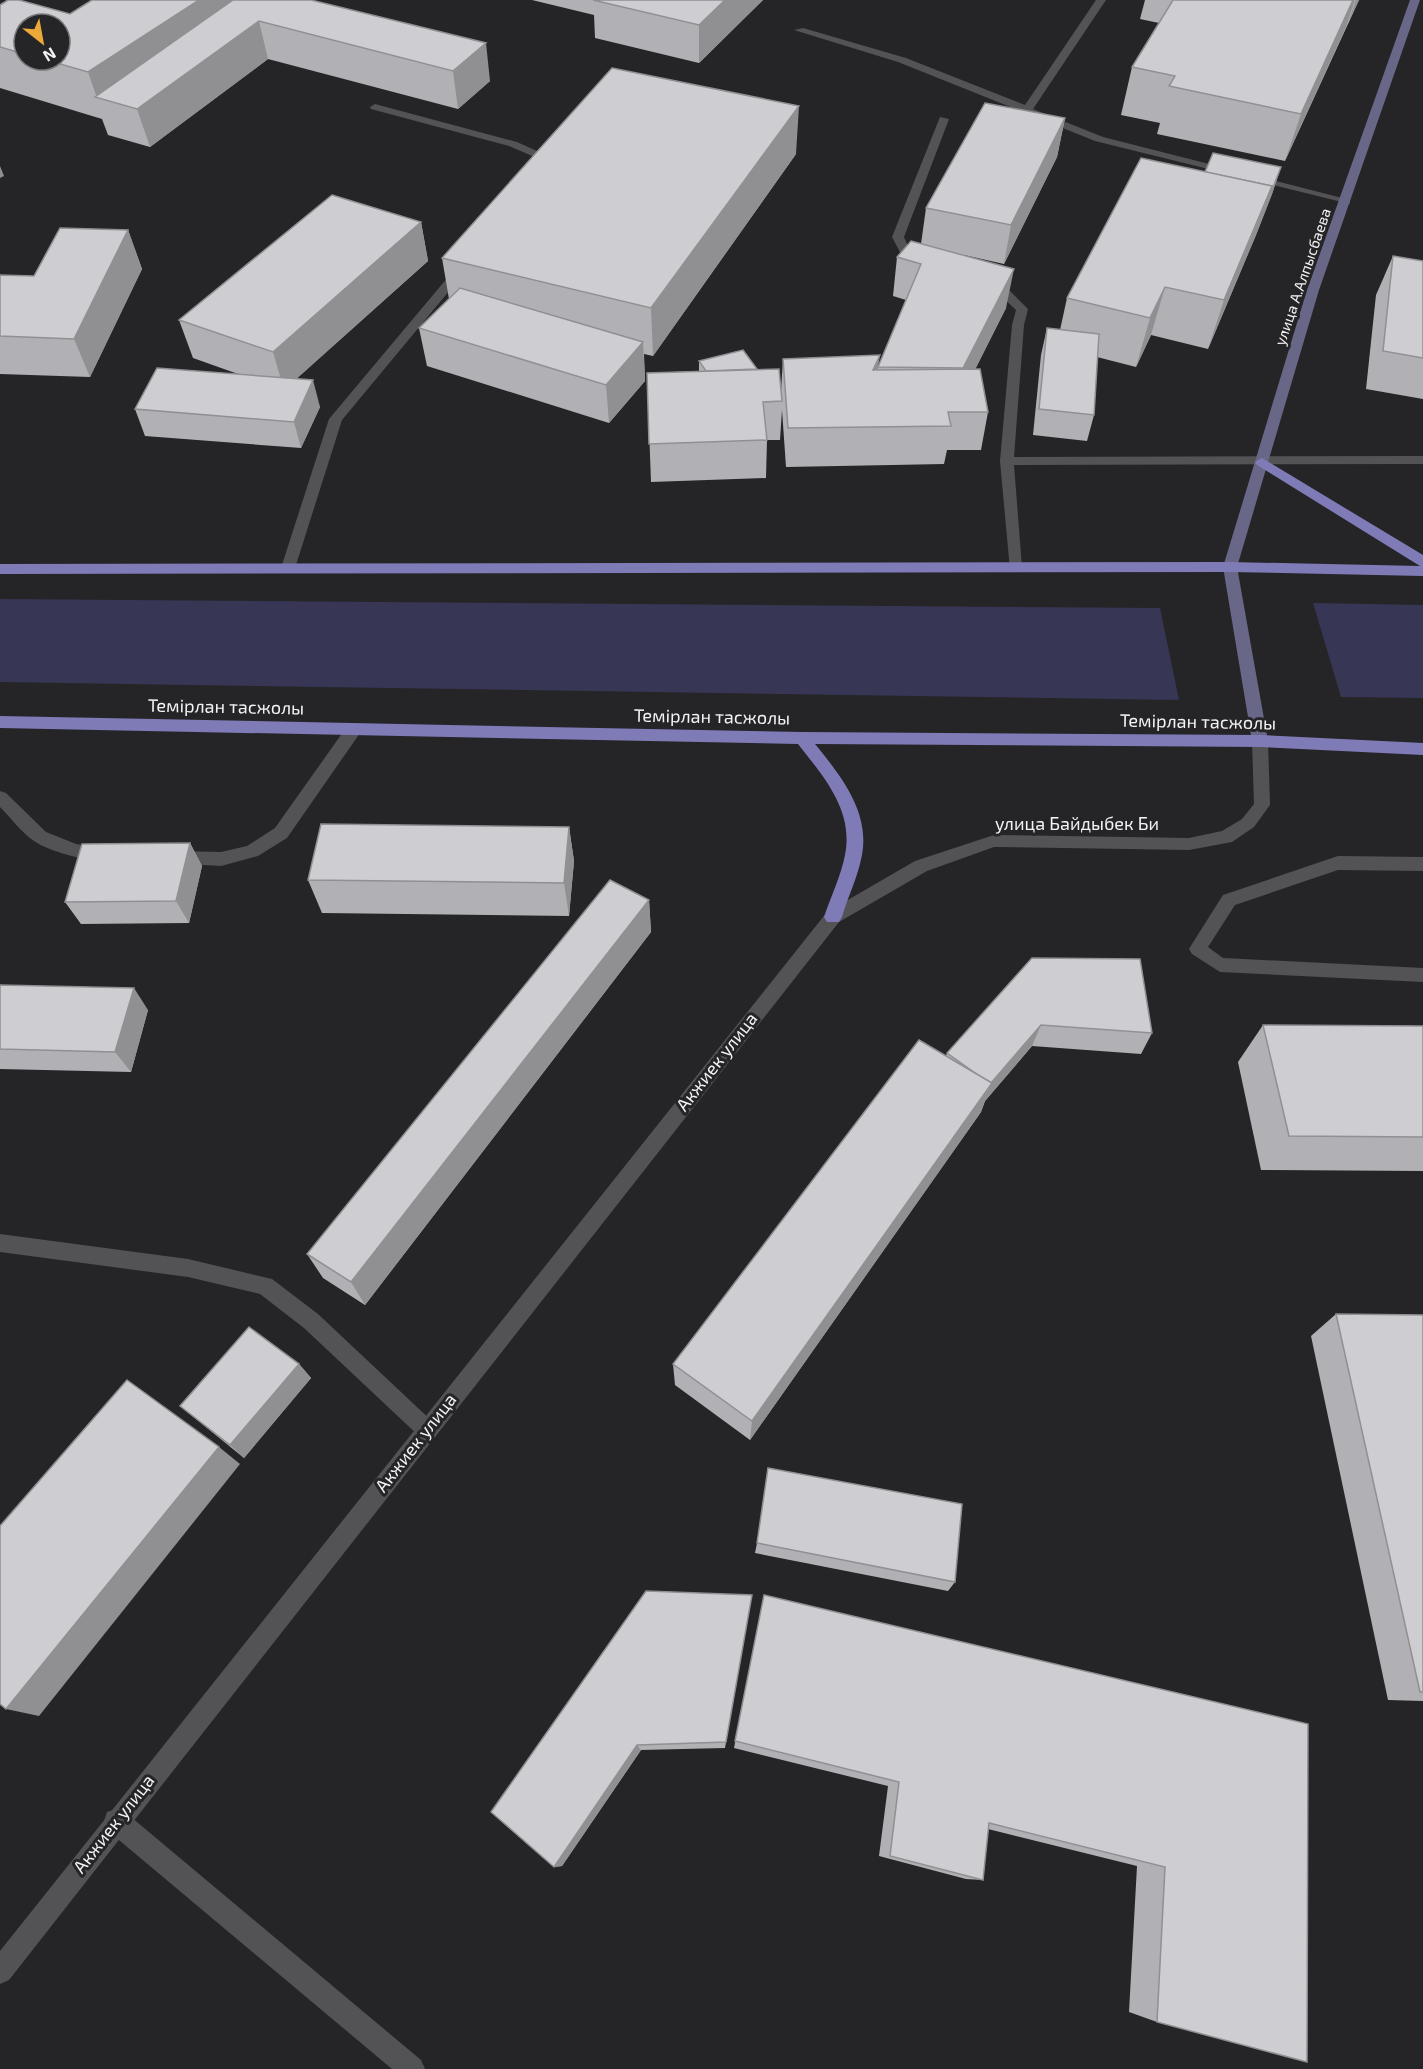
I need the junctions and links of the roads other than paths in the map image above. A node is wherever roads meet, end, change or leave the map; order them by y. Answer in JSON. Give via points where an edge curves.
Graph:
{"nodes":[{"id":1,"x":1101,"y":0,"type":"edge"},
{"id":2,"x":1415,"y":0,"type":"edge"},
{"id":3,"x":799,"y":30,"type":"dead end"},
{"id":4,"x":375,"y":107,"type":"dead end"},
{"id":5,"x":1027,"y":110,"type":"junction"},
{"id":6,"x":944,"y":119,"type":"dead end"},
{"id":7,"x":536,"y":178,"type":"edge"},
{"id":8,"x":1346,"y":202,"type":"junction"},
{"id":9,"x":469,"y":259,"type":"edge"},
{"id":10,"x":931,"y":267,"type":"edge"},
{"id":11,"x":974,"y":282,"type":"edge"},
{"id":12,"x":1262,"y":460,"type":"junction"},
{"id":13,"x":1423,"y":460,"type":"edge"},
{"id":14,"x":1007,"y":461,"type":"junction"},
{"id":15,"x":1423,"y":562,"type":"edge"},
{"id":16,"x":1015,"y":567,"type":"junction"},
{"id":17,"x":1230,"y":567,"type":"junction"},
{"id":18,"x":288,"y":568,"type":"junction"},
{"id":19,"x":0,"y":569,"type":"edge"},
{"id":20,"x":1423,"y":571,"type":"edge"},
{"id":21,"x":0,"y":722,"type":"edge"},
{"id":22,"x":354,"y":729,"type":"junction"},
{"id":23,"x":802,"y":738,"type":"junction"},
{"id":24,"x":1260,"y":741,"type":"junction"},
{"id":25,"x":1423,"y":748,"type":"edge"},
{"id":26,"x":0,"y":797,"type":"edge"},
{"id":27,"x":114,"y":856,"type":"edge"},
{"id":28,"x":162,"y":857,"type":"edge"},
{"id":29,"x":1423,"y":864,"type":"edge"},
{"id":30,"x":833,"y":916,"type":"junction"},
{"id":31,"x":1423,"y":975,"type":"edge"},
{"id":32,"x":0,"y":1243,"type":"edge"},
{"id":33,"x":427,"y":1430,"type":"junction"},
{"id":34,"x":116,"y":1821,"type":"junction"},
{"id":35,"x":0,"y":1971,"type":"edge"},
{"id":36,"x":412,"y":2069,"type":"edge"}],
"edges":[{"from":1,"to":5,"type":"street"},
{"from":2,"to":8,"type":"street","name":"улица А.Алпысбаева"},
{"from":3,"to":5,"type":"street","via":[[902,60]]},
{"from":4,"to":7,"type":"street","via":[[513,144],[551,160]]},
{"from":5,"to":8,"type":"street","via":[[1099,139]]},
{"from":6,"to":10,"type":"street","via":[[898,237],[910,260]]},
{"from":8,"to":12,"type":"street","name":"улица А.Алпысбаева","via":[[1313,290]]},
{"from":9,"to":18,"type":"street","via":[[336,419]]},
{"from":11,"to":14,"type":"street","via":[[1005,293],[1022,309]]},
{"from":12,"to":13,"type":"street"},
{"from":12,"to":14,"type":"street"},
{"from":12,"to":15,"type":"main road"},
{"from":12,"to":17,"type":"street","name":"улица А.Алпысбаева"},
{"from":14,"to":16,"type":"street"},
{"from":16,"to":17,"type":"main road"},
{"from":16,"to":18,"type":"main road"},
{"from":17,"to":20,"type":"main road"},
{"from":17,"to":24,"type":"street"},
{"from":18,"to":19,"type":"main road"},
{"from":21,"to":22,"type":"main road","name":"Темірлан тасжолы"},
{"from":22,"to":23,"type":"main road","name":"Темірлан тасжолы"},
{"from":22,"to":28,"type":"street","via":[[281,833],[252,851],[221,859]]},
{"from":23,"to":24,"type":"main road","name":"Темірлан тасжолы"},
{"from":23,"to":30,"type":"main road","via":[[843,792],[854,815],[855,847]]},
{"from":24,"to":25,"type":"main road","name":"Темірлан тасжолы"},
{"from":24,"to":30,"type":"street","name":"улица Байдыбек Би","via":[[1262,805],[1248,823],[1226,837],[1189,844],[994,841],[921,866]]},
{"from":26,"to":27,"type":"street","via":[[40,837],[75,850]]},
{"from":29,"to":31,"type":"street","via":[[1338,863],[1229,900],[1198,949],[1220,965]]},
{"from":30,"to":33,"type":"street","name":"Акжиек улица"},
{"from":32,"to":33,"type":"street","via":[[188,1268],[265,1286],[311,1321]]},
{"from":33,"to":34,"type":"street","name":"Акжиек улица"},
{"from":34,"to":35,"type":"street","name":"Акжиек улица"},
{"from":34,"to":36,"type":"street"}]}
